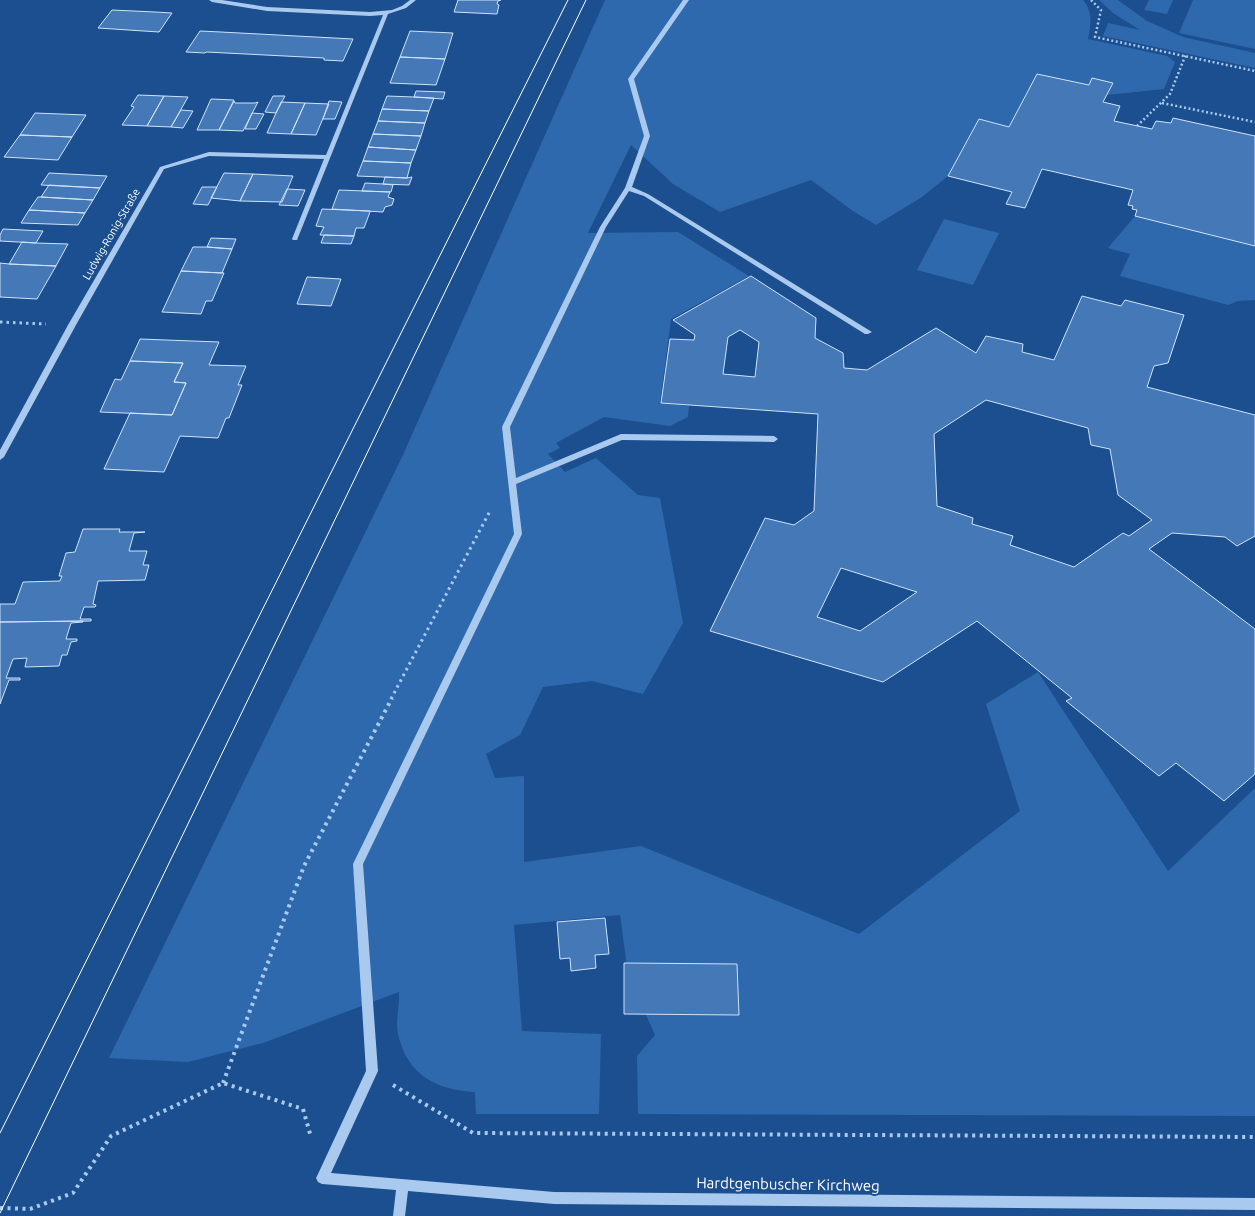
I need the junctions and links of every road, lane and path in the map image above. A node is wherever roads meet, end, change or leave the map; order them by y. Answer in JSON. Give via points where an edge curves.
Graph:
{"nodes":[{"id":1,"x":212,"y":0,"type":"edge"},
{"id":2,"x":413,"y":0,"type":"edge"},
{"id":3,"x":686,"y":0,"type":"edge"},
{"id":4,"x":1091,"y":0,"type":"edge"},
{"id":5,"x":386,"y":13,"type":"junction"},
{"id":6,"x":1185,"y":56,"type":"junction"},
{"id":7,"x":1255,"y":71,"type":"edge"},
{"id":8,"x":1162,"y":103,"type":"junction"},
{"id":9,"x":1255,"y":122,"type":"edge"},
{"id":10,"x":1137,"y":126,"type":"dead end"},
{"id":11,"x":328,"y":157,"type":"junction"},
{"id":12,"x":162,"y":168,"type":"joint"},
{"id":13,"x":628,"y":188,"type":"junction"},
{"id":14,"x":295,"y":239,"type":"dead end"},
{"id":15,"x":0,"y":322,"type":"edge"},
{"id":16,"x":72,"y":325,"type":"junction"},
{"id":17,"x":868,"y":332,"type":"dead end"},
{"id":18,"x":774,"y":439,"type":"dead end"},
{"id":19,"x":0,"y":458,"type":"edge"},
{"id":20,"x":512,"y":483,"type":"junction"},
{"id":21,"x":372,"y":1072,"type":"junction"},
{"id":22,"x":223,"y":1082,"type":"junction"},
{"id":23,"x":1255,"y":1137,"type":"edge"},
{"id":24,"x":322,"y":1178,"type":"junction"},
{"id":25,"x":403,"y":1185,"type":"junction"},
{"id":26,"x":1255,"y":1204,"type":"edge"},
{"id":27,"x":0,"y":1208,"type":"edge"},
{"id":28,"x":399,"y":1216,"type":"edge"}],
"edges":[{"from":1,"to":5,"type":"street","via":[[267,9]]},
{"from":2,"to":5,"type":"street"},
{"from":3,"to":13,"type":"street","via":[[630,79],[647,136]]},
{"from":4,"to":6,"type":"path","via":[[1101,10],[1095,37]]},
{"from":5,"to":11,"type":"street"},
{"from":6,"to":7,"type":"path"},
{"from":6,"to":8,"type":"path","via":[[1170,94]]},
{"from":8,"to":9,"type":"path"},
{"from":8,"to":10,"type":"path"},
{"from":11,"to":12,"type":"lane","name":"Ludwig-Ronig-Straße","via":[[209,154]]},
{"from":11,"to":14,"type":"street"},
{"from":12,"to":16,"type":"street","name":"Ludwig-Ronig-Straße"},
{"from":13,"to":17,"type":"street","via":[[646,195]]},
{"from":13,"to":20,"type":"street","via":[[603,227],[506,427]]},
{"from":15,"to":16,"type":"path"},
{"from":16,"to":19,"type":"street","name":"Ludwig-Ronig-Straße"},
{"from":18,"to":20,"type":"street","via":[[621,437]]},
{"from":20,"to":21,"type":"street","via":[[518,534],[358,864]]},
{"from":20,"to":22,"type":"path","via":[[485,517],[304,866]]},
{"from":21,"to":23,"type":"path","via":[[474,1133]]},
{"from":21,"to":24,"type":"street"},
{"from":22,"to":24,"type":"path","via":[[304,1109]]},
{"from":22,"to":27,"type":"path","via":[[111,1136],[73,1193],[30,1209]]},
{"from":24,"to":25,"type":"street","name":"Hardtgenbuscher Kirchweg"},
{"from":25,"to":26,"type":"street","name":"Hardtgenbuscher Kirchweg","via":[[554,1198]]},
{"from":25,"to":28,"type":"street"}]}
